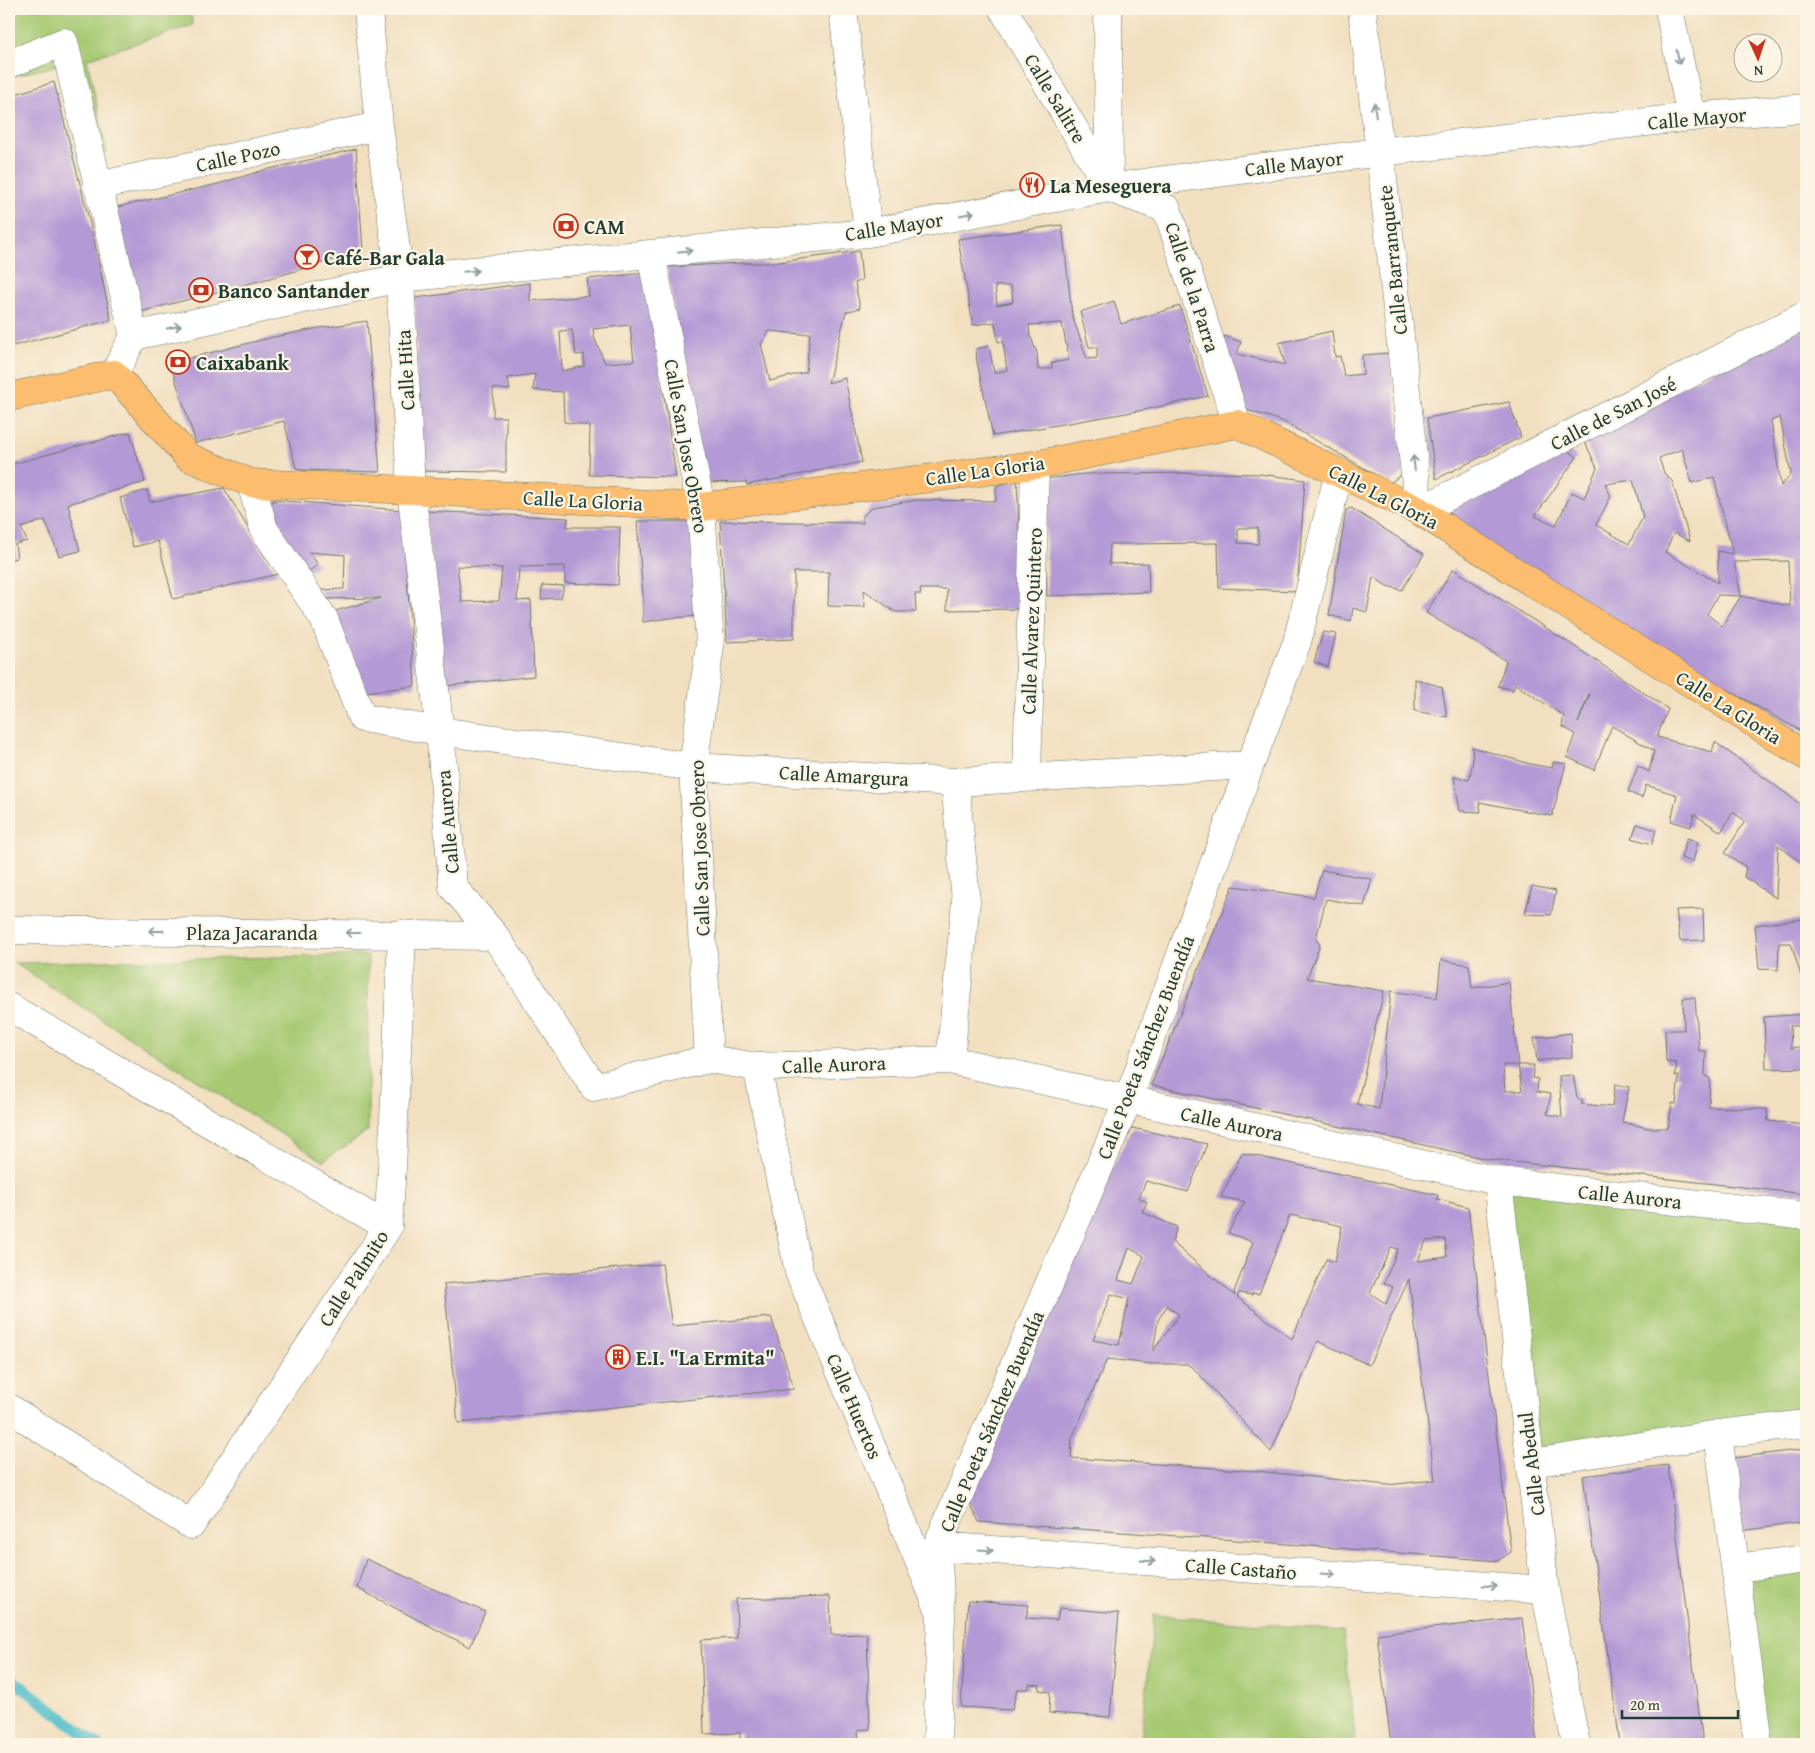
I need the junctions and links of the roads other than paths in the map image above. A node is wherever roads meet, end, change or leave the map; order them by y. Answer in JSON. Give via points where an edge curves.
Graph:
{"nodes":[{"id":1,"x":368,"y":9,"type":"edge"},
{"id":2,"x":843,"y":9,"type":"edge"},
{"id":3,"x":1003,"y":9,"type":"edge"},
{"id":4,"x":1108,"y":9,"type":"edge"},
{"id":5,"x":1362,"y":9,"type":"edge"},
{"id":6,"x":1669,"y":9,"type":"edge"},
{"id":7,"x":9,"y":64,"type":"edge"},
{"id":8,"x":1806,"y":108,"type":"edge"},
{"id":9,"x":1691,"y":117,"type":"junction"},
{"id":10,"x":378,"y":126,"type":"junction"},
{"id":11,"x":1380,"y":152,"type":"junction"},
{"id":12,"x":97,"y":186,"type":"junction"},
{"id":13,"x":1109,"y":188,"type":"junction"},
{"id":14,"x":868,"y":232,"type":"junction"},
{"id":15,"x":651,"y":254,"type":"junction"},
{"id":16,"x":400,"y":278,"type":"junction"},
{"id":17,"x":1806,"y":315,"type":"edge"},
{"id":18,"x":134,"y":336,"type":"junction"},
{"id":19,"x":114,"y":374,"type":"junction"},
{"id":20,"x":9,"y":397,"type":"edge"},
{"id":21,"x":1238,"y":424,"type":"junction"},
{"id":22,"x":1035,"y":464,"type":"junction"},
{"id":23,"x":1339,"y":472,"type":"junction"},
{"id":24,"x":251,"y":483,"type":"junction"},
{"id":25,"x":411,"y":490,"type":"junction"},
{"id":26,"x":701,"y":507,"type":"junction"},
{"id":27,"x":1420,"y":511,"type":"junction"},
{"id":28,"x":440,"y":731,"type":"junction"},
{"id":29,"x":1806,"y":756,"type":"edge"},
{"id":30,"x":1250,"y":765,"type":"junction"},
{"id":31,"x":692,"y":767,"type":"junction"},
{"id":32,"x":1026,"y":777,"type":"junction"},
{"id":33,"x":955,"y":782,"type":"junction"},
{"id":34,"x":9,"y":930,"type":"edge"},
{"id":35,"x":402,"y":934,"type":"junction"},
{"id":36,"x":495,"y":936,"type":"junction"},
{"id":37,"x":9,"y":1007,"type":"edge"},
{"id":38,"x":709,"y":1058,"type":"junction"},
{"id":39,"x":950,"y":1060,"type":"junction"},
{"id":40,"x":757,"y":1067,"type":"junction"},
{"id":41,"x":1128,"y":1100,"type":"junction"},
{"id":42,"x":1498,"y":1181,"type":"junction"},
{"id":43,"x":1806,"y":1216,"type":"edge"},
{"id":44,"x":388,"y":1227,"type":"junction"},
{"id":45,"x":9,"y":1408,"type":"edge"},
{"id":46,"x":1806,"y":1424,"type":"edge"},
{"id":47,"x":1718,"y":1434,"type":"junction"},
{"id":48,"x":1532,"y":1463,"type":"junction"},
{"id":49,"x":937,"y":1546,"type":"junction"},
{"id":50,"x":1806,"y":1559,"type":"edge"},
{"id":51,"x":1736,"y":1568,"type":"junction"},
{"id":52,"x":1545,"y":1590,"type":"junction"},
{"id":53,"x":941,"y":1614,"type":"junction"},
{"id":54,"x":937,"y":1744,"type":"edge"},
{"id":55,"x":1576,"y":1744,"type":"edge"},
{"id":56,"x":1758,"y":1744,"type":"edge"}],
"edges":[{"from":1,"to":10,"type":"street","name":"Calle Hita"},
{"from":2,"to":14,"type":"street"},
{"from":3,"to":13,"type":"street","name":"Calle Salitre"},
{"from":4,"to":13,"type":"street"},
{"from":11,"to":5,"type":"street","name":"Calle Barranquete","one_way":true},
{"from":6,"to":9,"type":"street","one_way":true},
{"from":7,"to":12,"type":"street","via":[[64,42]]},
{"from":8,"to":9,"type":"street","name":"Calle Mayor"},
{"from":9,"to":11,"type":"street","name":"Calle Mayor"},
{"from":10,"to":12,"type":"street","name":"Calle Pozo"},
{"from":10,"to":16,"type":"street","name":"Calle Hita"},
{"from":11,"to":13,"type":"street","name":"Calle Mayor"},
{"from":27,"to":11,"type":"street","name":"Calle Barranquete","one_way":true},
{"from":12,"to":18,"type":"street"},
{"from":14,"to":13,"type":"street","name":"Calle Mayor","one_way":true},
{"from":13,"to":21,"type":"street","name":"Calle de la Parra","via":[[1166,208]]},
{"from":15,"to":14,"type":"street","name":"Calle Mayor","one_way":true},
{"from":16,"to":15,"type":"street","name":"Calle Mayor","one_way":true},
{"from":15,"to":26,"type":"street","name":"Calle San Jose Obrero"},
{"from":18,"to":16,"type":"street","name":"Calle Mayor","one_way":true},
{"from":16,"to":25,"type":"street","name":"Calle Hita"},
{"from":17,"to":27,"type":"street","name":"Calle de San José"},
{"from":18,"to":19,"type":"street"},
{"from":19,"to":20,"type":"main road"},
{"from":19,"to":24,"type":"main road","name":"Calle La Gloria","via":[[188,457]]},
{"from":21,"to":22,"type":"main road","name":"Calle La Gloria"},
{"from":21,"to":23,"type":"main road","name":"Calle La Gloria"},
{"from":22,"to":26,"type":"main road","name":"Calle La Gloria"},
{"from":22,"to":32,"type":"street","name":"Calle Alvarez Quintero"},
{"from":23,"to":27,"type":"main road","name":"Calle La Gloria"},
{"from":23,"to":30,"type":"street","name":"Calle Poeta Sánchez Buendía","via":[[1297,642]]},
{"from":24,"to":25,"type":"main road","name":"Calle La Gloria"},
{"from":24,"to":28,"type":"street","via":[[264,529],[324,619],[362,718]]},
{"from":25,"to":26,"type":"main road","name":"Calle La Gloria"},
{"from":25,"to":28,"type":"street","name":"Calle Hita"},
{"from":26,"to":31,"type":"street","name":"Calle San Jose Obrero","via":[[710,645]]},
{"from":27,"to":29,"type":"main road","name":"Calle La Gloria"},
{"from":28,"to":31,"type":"street","name":"Calle Amargura"},
{"from":28,"to":36,"type":"street","name":"Calle Aurora","via":[[452,886]]},
{"from":30,"to":32,"type":"street","name":"Calle Amargura"},
{"from":30,"to":41,"type":"street","name":"Calle Poeta Sánchez Buendía"},
{"from":31,"to":33,"type":"street","name":"Calle Amargura"},
{"from":31,"to":38,"type":"street","name":"Calle San Jose Obrero"},
{"from":32,"to":33,"type":"street","name":"Calle Amargura"},
{"from":33,"to":39,"type":"street","via":[[966,901]]},
{"from":35,"to":34,"type":"street","name":"Plaza Jacaranda","one_way":true},
{"from":35,"to":36,"type":"street","name":"Plaza Jacaranda"},
{"from":35,"to":44,"type":"street","name":"Calle Palmito"},
{"from":36,"to":38,"type":"street","name":"Calle Aurora","via":[[594,1087]]},
{"from":37,"to":44,"type":"street"},
{"from":38,"to":40,"type":"street","name":"Calle Aurora"},
{"from":39,"to":40,"type":"street","name":"Calle Aurora"},
{"from":39,"to":41,"type":"street","name":"Calle Aurora"},
{"from":40,"to":53,"type":"street","name":"Calle Huertos","via":[[799,1272]]},
{"from":41,"to":42,"type":"street","name":"Calle Aurora"},
{"from":41,"to":49,"type":"street","name":"Calle Poeta Sánchez Buendía"},
{"from":42,"to":43,"type":"street","name":"Calle Aurora"},
{"from":42,"to":48,"type":"street","name":"Calle Abedul"},
{"from":44,"to":45,"type":"street","name":"Calle Palmito","via":[[191,1525]]},
{"from":46,"to":47,"type":"street"},
{"from":47,"to":48,"type":"street"},
{"from":47,"to":51,"type":"street"},
{"from":48,"to":52,"type":"street","name":"Calle Abedul"},
{"from":49,"to":52,"type":"street","name":"Calle Castaño","one_way":true},
{"from":49,"to":53,"type":"street","name":"Calle Poeta Sánchez Buendía"},
{"from":50,"to":51,"type":"street"},
{"from":51,"to":56,"type":"street"},
{"from":52,"to":55,"type":"street","name":"Calle Abedul"},
{"from":53,"to":54,"type":"street","name":"Calle Huertos"}]}
